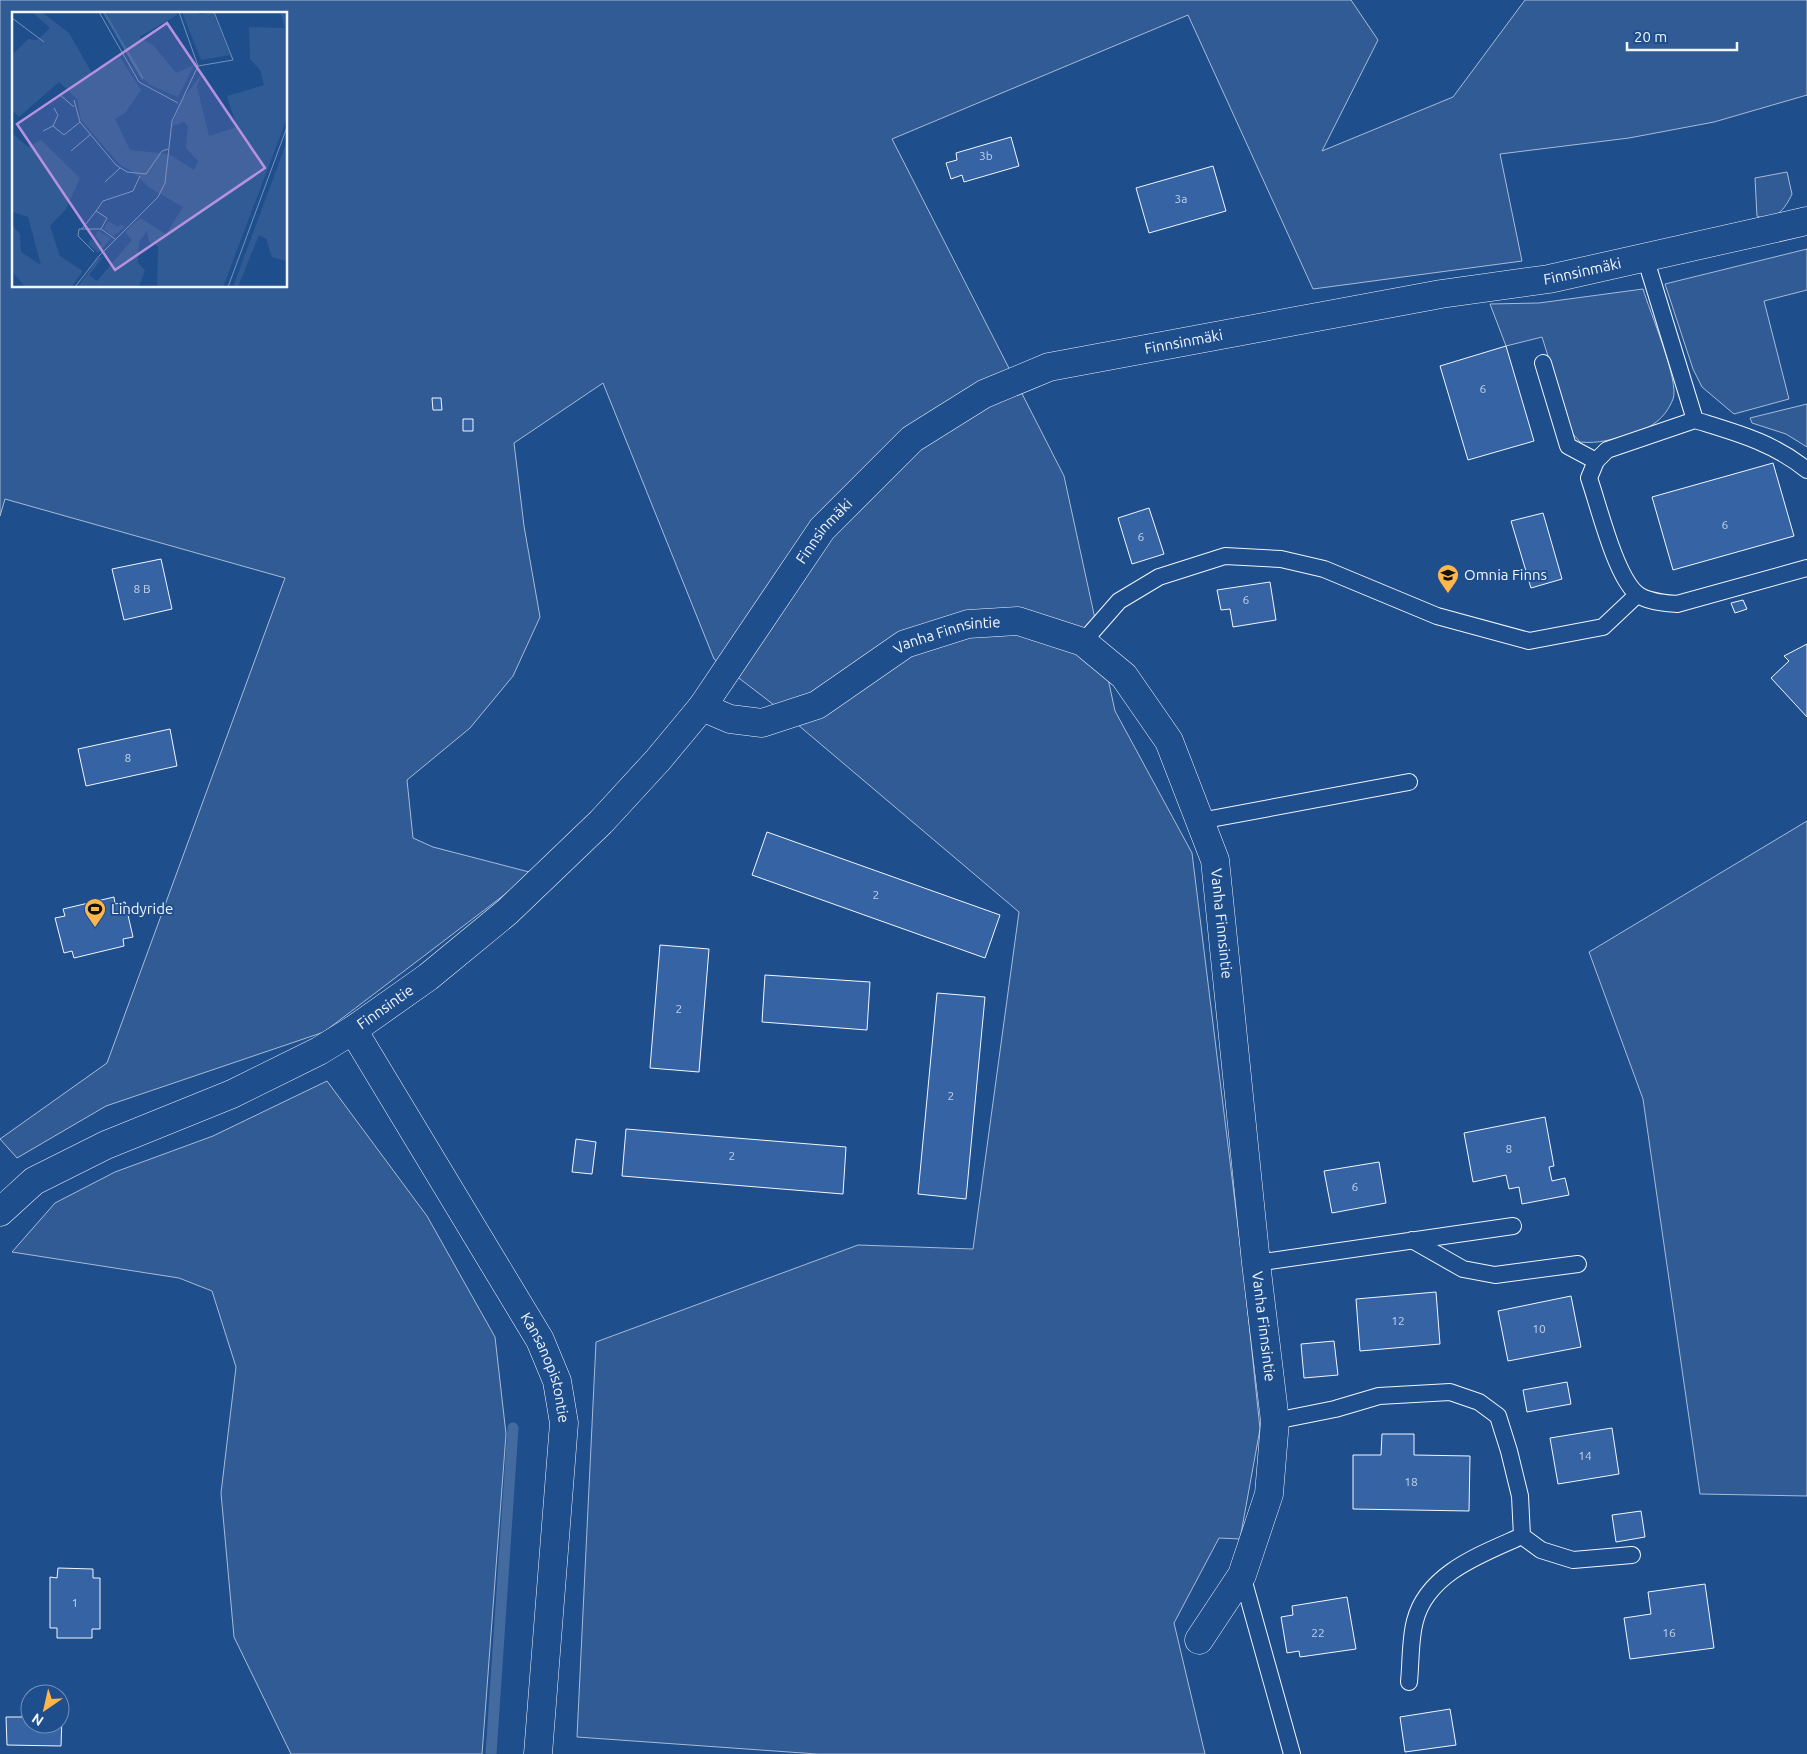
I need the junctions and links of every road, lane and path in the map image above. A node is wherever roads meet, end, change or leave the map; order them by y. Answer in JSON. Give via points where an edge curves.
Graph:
{"nodes":[{"id":1,"x":1807,"y":221,"type":"edge"},
{"id":2,"x":1646,"y":257,"type":"junction"},
{"id":3,"x":1543,"y":363,"type":"dead end"},
{"id":4,"x":1696,"y":420,"type":"junction"},
{"id":5,"x":1596,"y":461,"type":"junction"},
{"id":6,"x":1807,"y":470,"type":"edge"},
{"id":7,"x":1807,"y":568,"type":"edge"},
{"id":8,"x":1637,"y":595,"type":"junction"},
{"id":9,"x":1083,"y":642,"type":"junction"},
{"id":10,"x":702,"y":707,"type":"junction"},
{"id":11,"x":1409,"y":782,"type":"dead end"},
{"id":12,"x":1200,"y":821,"type":"junction"},
{"id":13,"x":353,"y":1030,"type":"junction"},
{"id":14,"x":0,"y":1212,"type":"edge"},
{"id":15,"x":1513,"y":1226,"type":"dead end"},
{"id":16,"x":1412,"y":1240,"type":"junction"},
{"id":17,"x":1256,"y":1263,"type":"junction"},
{"id":18,"x":1578,"y":1264,"type":"dead end"},
{"id":19,"x":1275,"y":1421,"type":"junction"},
{"id":20,"x":1522,"y":1536,"type":"junction"},
{"id":21,"x":1632,"y":1555,"type":"dead end"},
{"id":22,"x":1242,"y":1575,"type":"junction"},
{"id":23,"x":1199,"y":1640,"type":"dead end"},
{"id":24,"x":1410,"y":1682,"type":"dead end"},
{"id":25,"x":538,"y":1754,"type":"edge"},
{"id":26,"x":1292,"y":1754,"type":"edge"}],
"edges":[{"from":1,"to":2,"type":"street","name":"Finnsinmäki"},
{"from":2,"to":4,"type":"lane"},
{"from":2,"to":10,"type":"street","name":"Finnsinmäki","via":[[1549,279],[1442,294],[1049,367],[984,394],[912,439],[822,529]]},
{"from":3,"to":5,"type":"lane","via":[[1568,446]]},
{"from":4,"to":5,"type":"lane","via":[[1608,450]]},
{"from":4,"to":6,"type":"lane","via":[[1744,434],[1786,453]]},
{"from":5,"to":8,"type":"lane","via":[[1589,478],[1624,578]]},
{"from":7,"to":8,"type":"lane","via":[[1678,604]]},
{"from":8,"to":9,"type":"lane","via":[[1602,627],[1529,641],[1437,616],[1324,569],[1281,559],[1225,556],[1159,577],[1118,601]]},
{"from":9,"to":10,"type":"street","name":"Vanha Finnsintie","via":[[1018,622],[968,624],[905,644],[817,705],[762,723],[730,719]]},
{"from":9,"to":12,"type":"street","name":"Vanha Finnsintie","via":[[1124,676],[1168,741]]},
{"from":10,"to":13,"type":"street","name":"Finnsintie","via":[[601,822],[507,912],[428,977]]},
{"from":11,"to":12,"type":"lane"},
{"from":12,"to":17,"type":"street","name":"Vanha Finnsintie","via":[[1215,860]]},
{"from":13,"to":14,"type":"street","name":"Finnsintie","via":[[319,1051],[232,1094],[106,1145],[34,1182]]},
{"from":13,"to":25,"type":"street","name":"Kansanopistontie","via":[[540,1340],[557,1381],[564,1423]]},
{"from":15,"to":16,"type":"lane"},
{"from":16,"to":17,"type":"lane"},
{"from":16,"to":18,"type":"lane","via":[[1464,1269],[1494,1275]]},
{"from":17,"to":19,"type":"street","name":"Vanha Finnsintie"},
{"from":19,"to":20,"type":"lane","via":[[1379,1396],[1450,1392],[1479,1402],[1498,1416],[1520,1496]]},
{"from":19,"to":22,"type":"street","name":"Vanha Finnsintie","via":[[1269,1494]]},
{"from":20,"to":21,"type":"lane","via":[[1541,1550],[1573,1560]]},
{"from":20,"to":24,"type":"lane","via":[[1470,1559],[1440,1581],[1424,1600],[1415,1621]]},
{"from":22,"to":23,"type":"street","name":"Vanha Finnsintie"},
{"from":22,"to":26,"type":"lane"}]}
